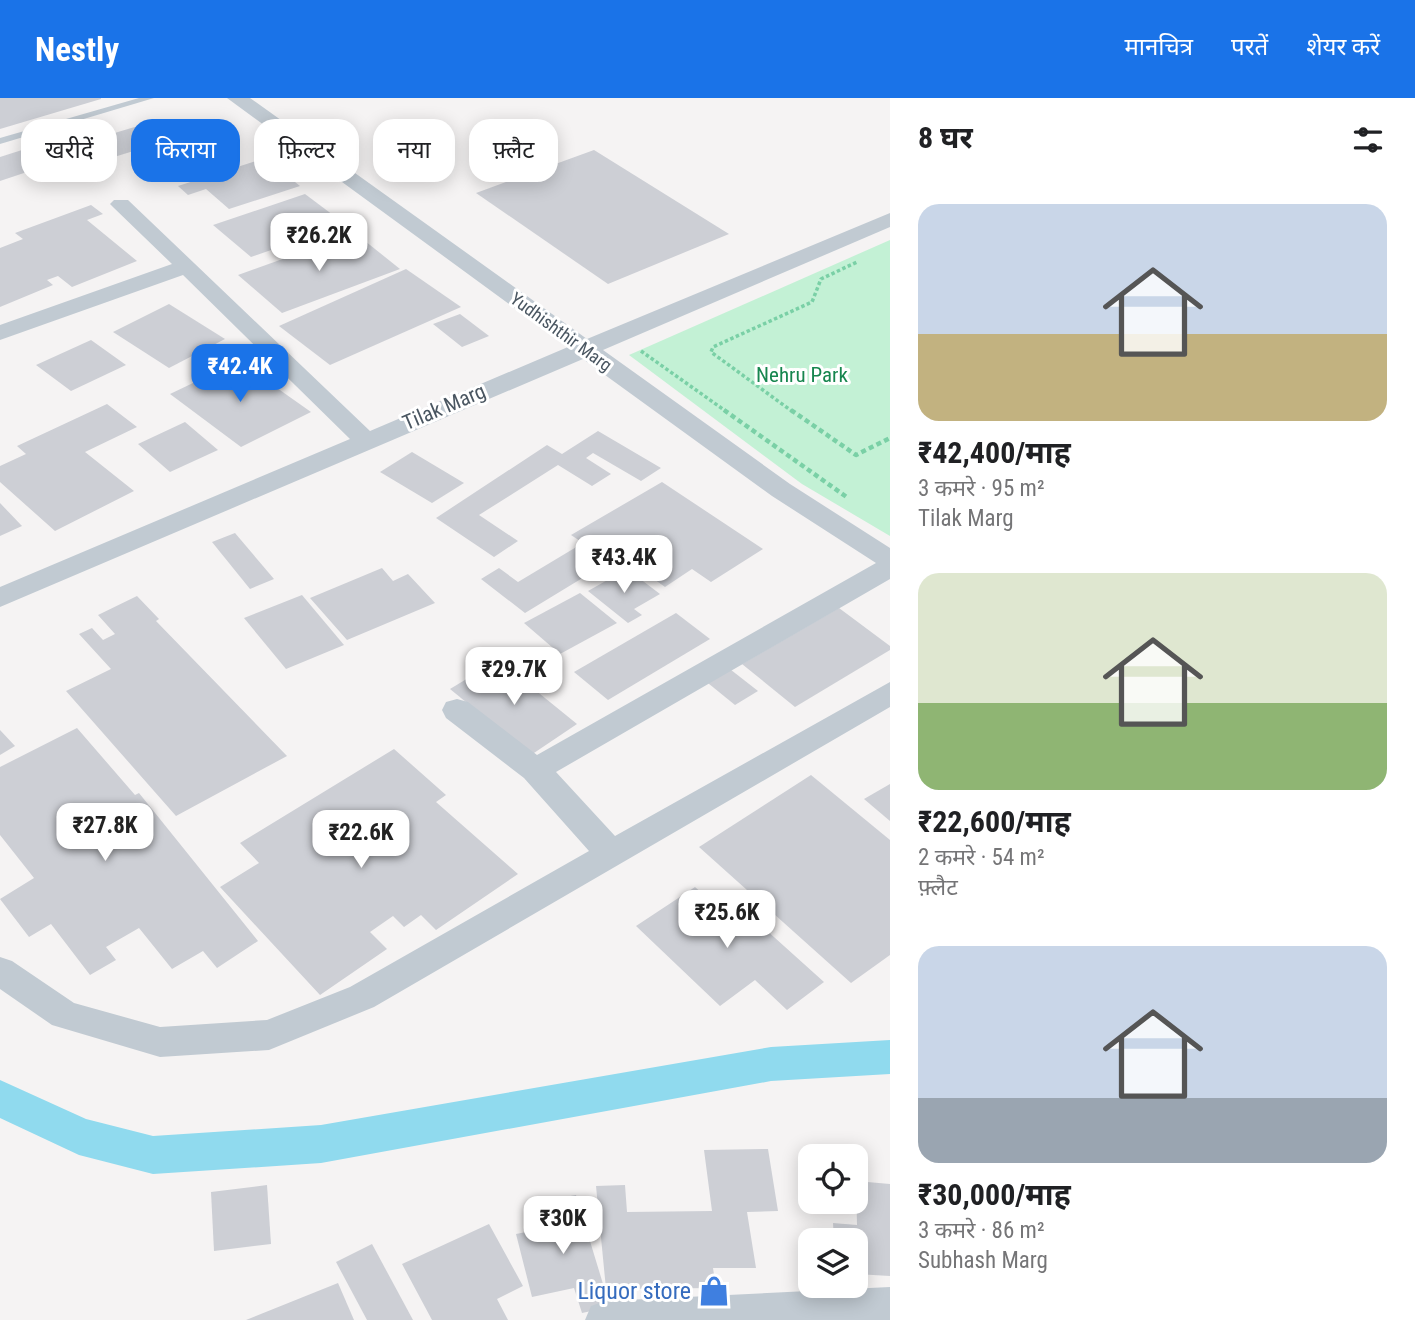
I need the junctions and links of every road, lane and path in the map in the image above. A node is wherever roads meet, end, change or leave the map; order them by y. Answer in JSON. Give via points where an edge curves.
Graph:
{"nodes":[{"id":1,"x":149,"y":98,"type":"edge"},
{"id":2,"x":237,"y":98,"type":"edge"},
{"id":3,"x":0,"y":141,"type":"edge"},
{"id":4,"x":121,"y":204,"type":"dead end"},
{"id":5,"x":890,"y":219,"type":"edge"},
{"id":6,"x":867,"y":258,"type":"dead end"},
{"id":7,"x":187,"y":266,"type":"junction"},
{"id":8,"x":0,"y":333,"type":"edge"},
{"id":9,"x":617,"y":333,"type":"junction"},
{"id":10,"x":583,"y":347,"type":"junction"},
{"id":11,"x":890,"y":438,"type":"edge"},
{"id":12,"x":366,"y":441,"type":"junction"},
{"id":13,"x":858,"y":506,"type":"dead end"},
{"id":14,"x":890,"y":560,"type":"edge"},
{"id":15,"x":890,"y":567,"type":"edge"},
{"id":16,"x":0,"y":598,"type":"edge"},
{"id":17,"x":890,"y":692,"type":"edge"},
{"id":18,"x":457,"y":710,"type":"dead end"},
{"id":19,"x":535,"y":770,"type":"junction"},
{"id":20,"x":611,"y":853,"type":"junction"},
{"id":21,"x":0,"y":971,"type":"edge"},
{"id":22,"x":890,"y":1306,"type":"edge"},
{"id":23,"x":605,"y":1320,"type":"edge"}],
"edges":[{"from":1,"to":3,"type":"lane"},
{"from":2,"to":10,"type":"street","name":"Yudhishthir Marg"},
{"from":4,"to":7,"type":"street"},
{"from":5,"to":9,"type":"street","name":"Tilak Marg"},
{"from":6,"to":11,"type":"path","via":[[821,279],[812,302],[713,347],[711,352],[849,453],[856,455]]},
{"from":7,"to":8,"type":"street"},
{"from":7,"to":12,"type":"street"},
{"from":9,"to":10,"type":"street","name":"Tilak Marg"},
{"from":9,"to":13,"type":"path"},
{"from":10,"to":12,"type":"street","name":"Tilak Marg"},
{"from":10,"to":14,"type":"street","name":"Yudhishthir Marg","via":[[781,490]]},
{"from":12,"to":16,"type":"street","name":"Tilak Marg"},
{"from":15,"to":19,"type":"street"},
{"from":17,"to":20,"type":"street"},
{"from":18,"to":19,"type":"street"},
{"from":19,"to":20,"type":"street"},
{"from":20,"to":21,"type":"street","via":[[362,996],[269,1035],[160,1042],[64,1014]]},
{"from":22,"to":23,"type":"street"}]}
